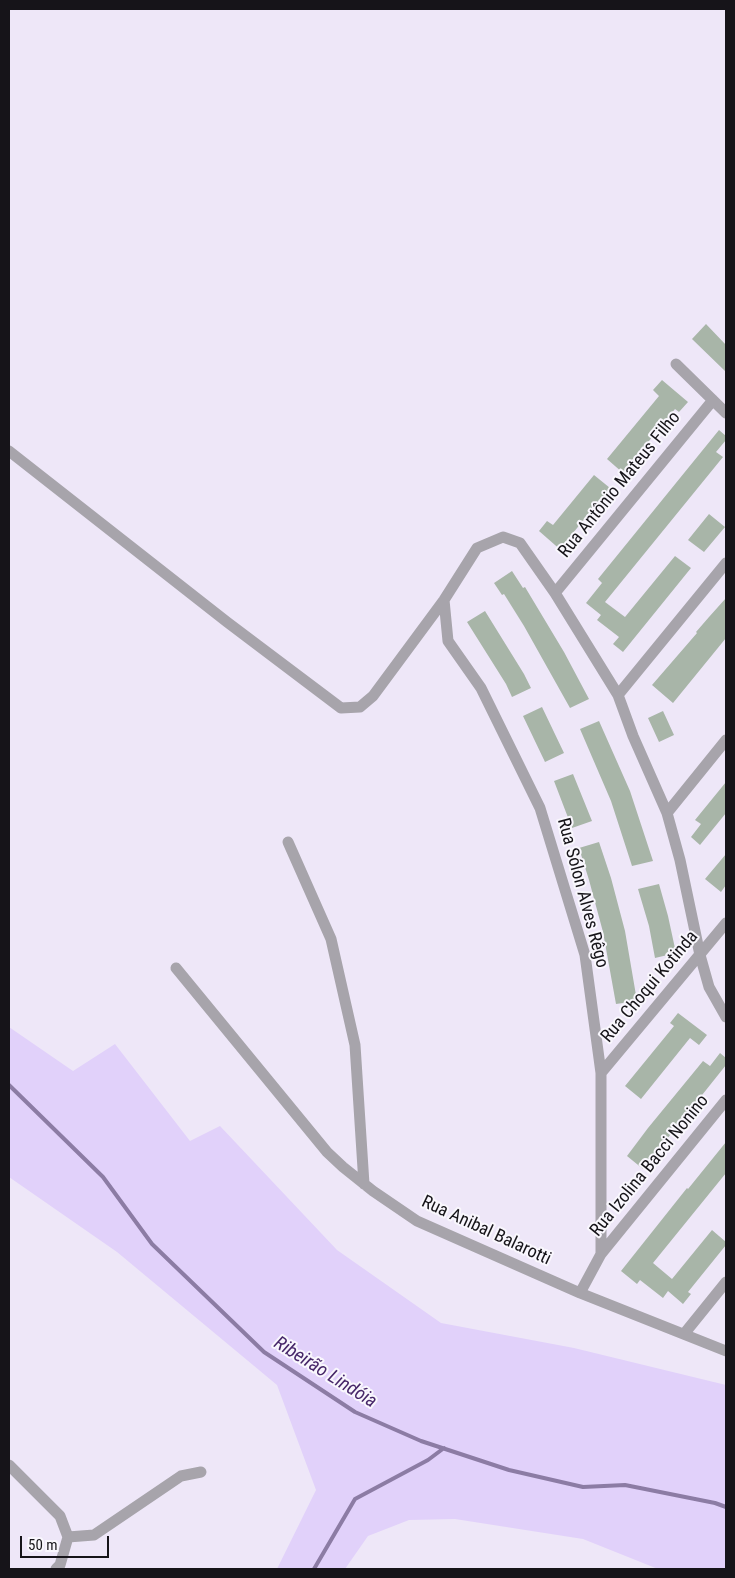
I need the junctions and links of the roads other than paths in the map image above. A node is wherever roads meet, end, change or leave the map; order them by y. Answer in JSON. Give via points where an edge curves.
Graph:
{"nodes":[{"id":1,"x":676,"y":364,"type":"dead end"},
{"id":2,"x":713,"y":400,"type":"junction"},
{"id":3,"x":726,"y":413,"type":"edge"},
{"id":4,"x":9,"y":450,"type":"edge"},
{"id":5,"x":726,"y":563,"type":"edge"},
{"id":6,"x":556,"y":593,"type":"junction"},
{"id":7,"x":444,"y":600,"type":"junction"},
{"id":8,"x":618,"y":695,"type":"junction"},
{"id":9,"x":726,"y":740,"type":"edge"},
{"id":10,"x":667,"y":813,"type":"junction"},
{"id":11,"x":288,"y":842,"type":"dead end"},
{"id":12,"x":726,"y":923,"type":"edge"},
{"id":13,"x":700,"y":955,"type":"junction"},
{"id":14,"x":176,"y":968,"type":"dead end"},
{"id":15,"x":726,"y":1016,"type":"edge"},
{"id":16,"x":601,"y":1073,"type":"junction"},
{"id":17,"x":726,"y":1100,"type":"edge"},
{"id":18,"x":364,"y":1184,"type":"junction"},
{"id":19,"x":601,"y":1254,"type":"junction"},
{"id":20,"x":726,"y":1282,"type":"edge"},
{"id":21,"x":580,"y":1293,"type":"junction"},
{"id":22,"x":684,"y":1334,"type":"junction"},
{"id":23,"x":726,"y":1351,"type":"edge"},
{"id":24,"x":9,"y":1465,"type":"edge"},
{"id":25,"x":200,"y":1472,"type":"dead end"},
{"id":26,"x":68,"y":1537,"type":"junction"},
{"id":27,"x":56,"y":1569,"type":"edge"}],
"edges":[{"from":1,"to":2,"type":"street"},
{"from":2,"to":3,"type":"street"},
{"from":2,"to":6,"type":"street","name":"Rua Antônio Mateus Filho"},
{"from":4,"to":7,"type":"street","via":[[341,708],[360,707],[373,696]]},
{"from":5,"to":8,"type":"street"},
{"from":6,"to":7,"type":"street","via":[[520,543],[503,537],[477,548]]},
{"from":6,"to":8,"type":"street"},
{"from":7,"to":16,"type":"street","name":"Rua Sólon Alves Rêgo","via":[[448,641],[481,688],[540,808],[585,956]]},
{"from":8,"to":10,"type":"street"},
{"from":9,"to":10,"type":"street"},
{"from":10,"to":13,"type":"street"},
{"from":11,"to":18,"type":"street","via":[[331,939],[355,1045]]},
{"from":12,"to":13,"type":"street","name":"Rua Choqui Kotinda"},
{"from":13,"to":15,"type":"street","via":[[709,987]]},
{"from":13,"to":16,"type":"street","name":"Rua Choqui Kotinda"},
{"from":14,"to":18,"type":"street","name":"Rua Anibal Balarotti","via":[[327,1152]]},
{"from":16,"to":19,"type":"street","name":"Rua Sólon Alves Rêgo"},
{"from":17,"to":19,"type":"street","name":"Rua Izolina Bacci Nonino"},
{"from":18,"to":21,"type":"street","name":"Rua Anibal Balarotti","via":[[417,1221]]},
{"from":19,"to":21,"type":"street","name":"Rua Sólon Alves Rêgo"},
{"from":20,"to":22,"type":"street"},
{"from":21,"to":22,"type":"street","name":"Rua Anibal Balarotti"},
{"from":22,"to":23,"type":"street","name":"Rua Anibal Balarotti"},
{"from":24,"to":26,"type":"street","via":[[60,1516]]},
{"from":25,"to":26,"type":"street","via":[[181,1476],[94,1535]]},
{"from":26,"to":27,"type":"street"}]}
